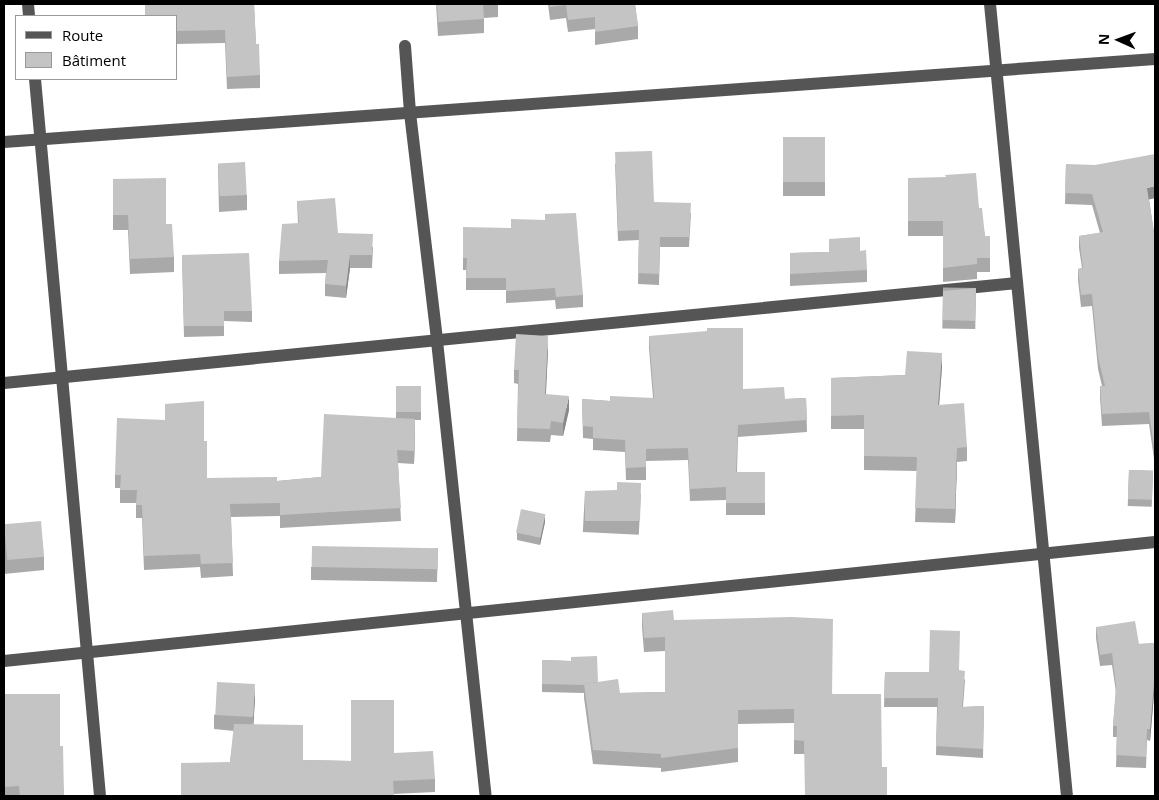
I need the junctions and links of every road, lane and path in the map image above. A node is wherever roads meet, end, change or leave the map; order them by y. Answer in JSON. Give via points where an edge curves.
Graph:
{"nodes":[{"id":1,"x":990,"y":4,"type":"edge"},
{"id":2,"x":405,"y":46,"type":"dead end"},
{"id":3,"x":1155,"y":59,"type":"edge"},
{"id":4,"x":997,"y":71,"type":"junction"},
{"id":5,"x":35,"y":80,"type":"edge"},
{"id":6,"x":410,"y":113,"type":"junction"},
{"id":7,"x":40,"y":140,"type":"junction"},
{"id":8,"x":4,"y":142,"type":"edge"},
{"id":9,"x":1017,"y":283,"type":"junction"},
{"id":10,"x":437,"y":341,"type":"junction"},
{"id":11,"x":62,"y":378,"type":"junction"},
{"id":12,"x":4,"y":383,"type":"edge"},
{"id":13,"x":1155,"y":542,"type":"edge"},
{"id":14,"x":1043,"y":554,"type":"junction"},
{"id":15,"x":467,"y":613,"type":"junction"},
{"id":16,"x":87,"y":652,"type":"junction"},
{"id":17,"x":4,"y":661,"type":"edge"},
{"id":18,"x":100,"y":796,"type":"edge"},
{"id":19,"x":486,"y":796,"type":"edge"},
{"id":20,"x":1067,"y":796,"type":"edge"}],
"edges":[{"from":1,"to":4,"type":"street"},
{"from":2,"to":6,"type":"street"},
{"from":3,"to":4,"type":"street"},
{"from":4,"to":6,"type":"street"},
{"from":4,"to":9,"type":"street"},
{"from":5,"to":7,"type":"street"},
{"from":6,"to":7,"type":"street"},
{"from":6,"to":10,"type":"street"},
{"from":7,"to":8,"type":"street"},
{"from":7,"to":11,"type":"street"},
{"from":9,"to":10,"type":"street"},
{"from":9,"to":14,"type":"street"},
{"from":10,"to":11,"type":"street"},
{"from":10,"to":15,"type":"street"},
{"from":11,"to":12,"type":"street"},
{"from":11,"to":16,"type":"street"},
{"from":13,"to":14,"type":"street"},
{"from":14,"to":15,"type":"street"},
{"from":14,"to":20,"type":"street"},
{"from":15,"to":16,"type":"street"},
{"from":15,"to":19,"type":"street"},
{"from":16,"to":17,"type":"street"},
{"from":16,"to":18,"type":"street"}]}
